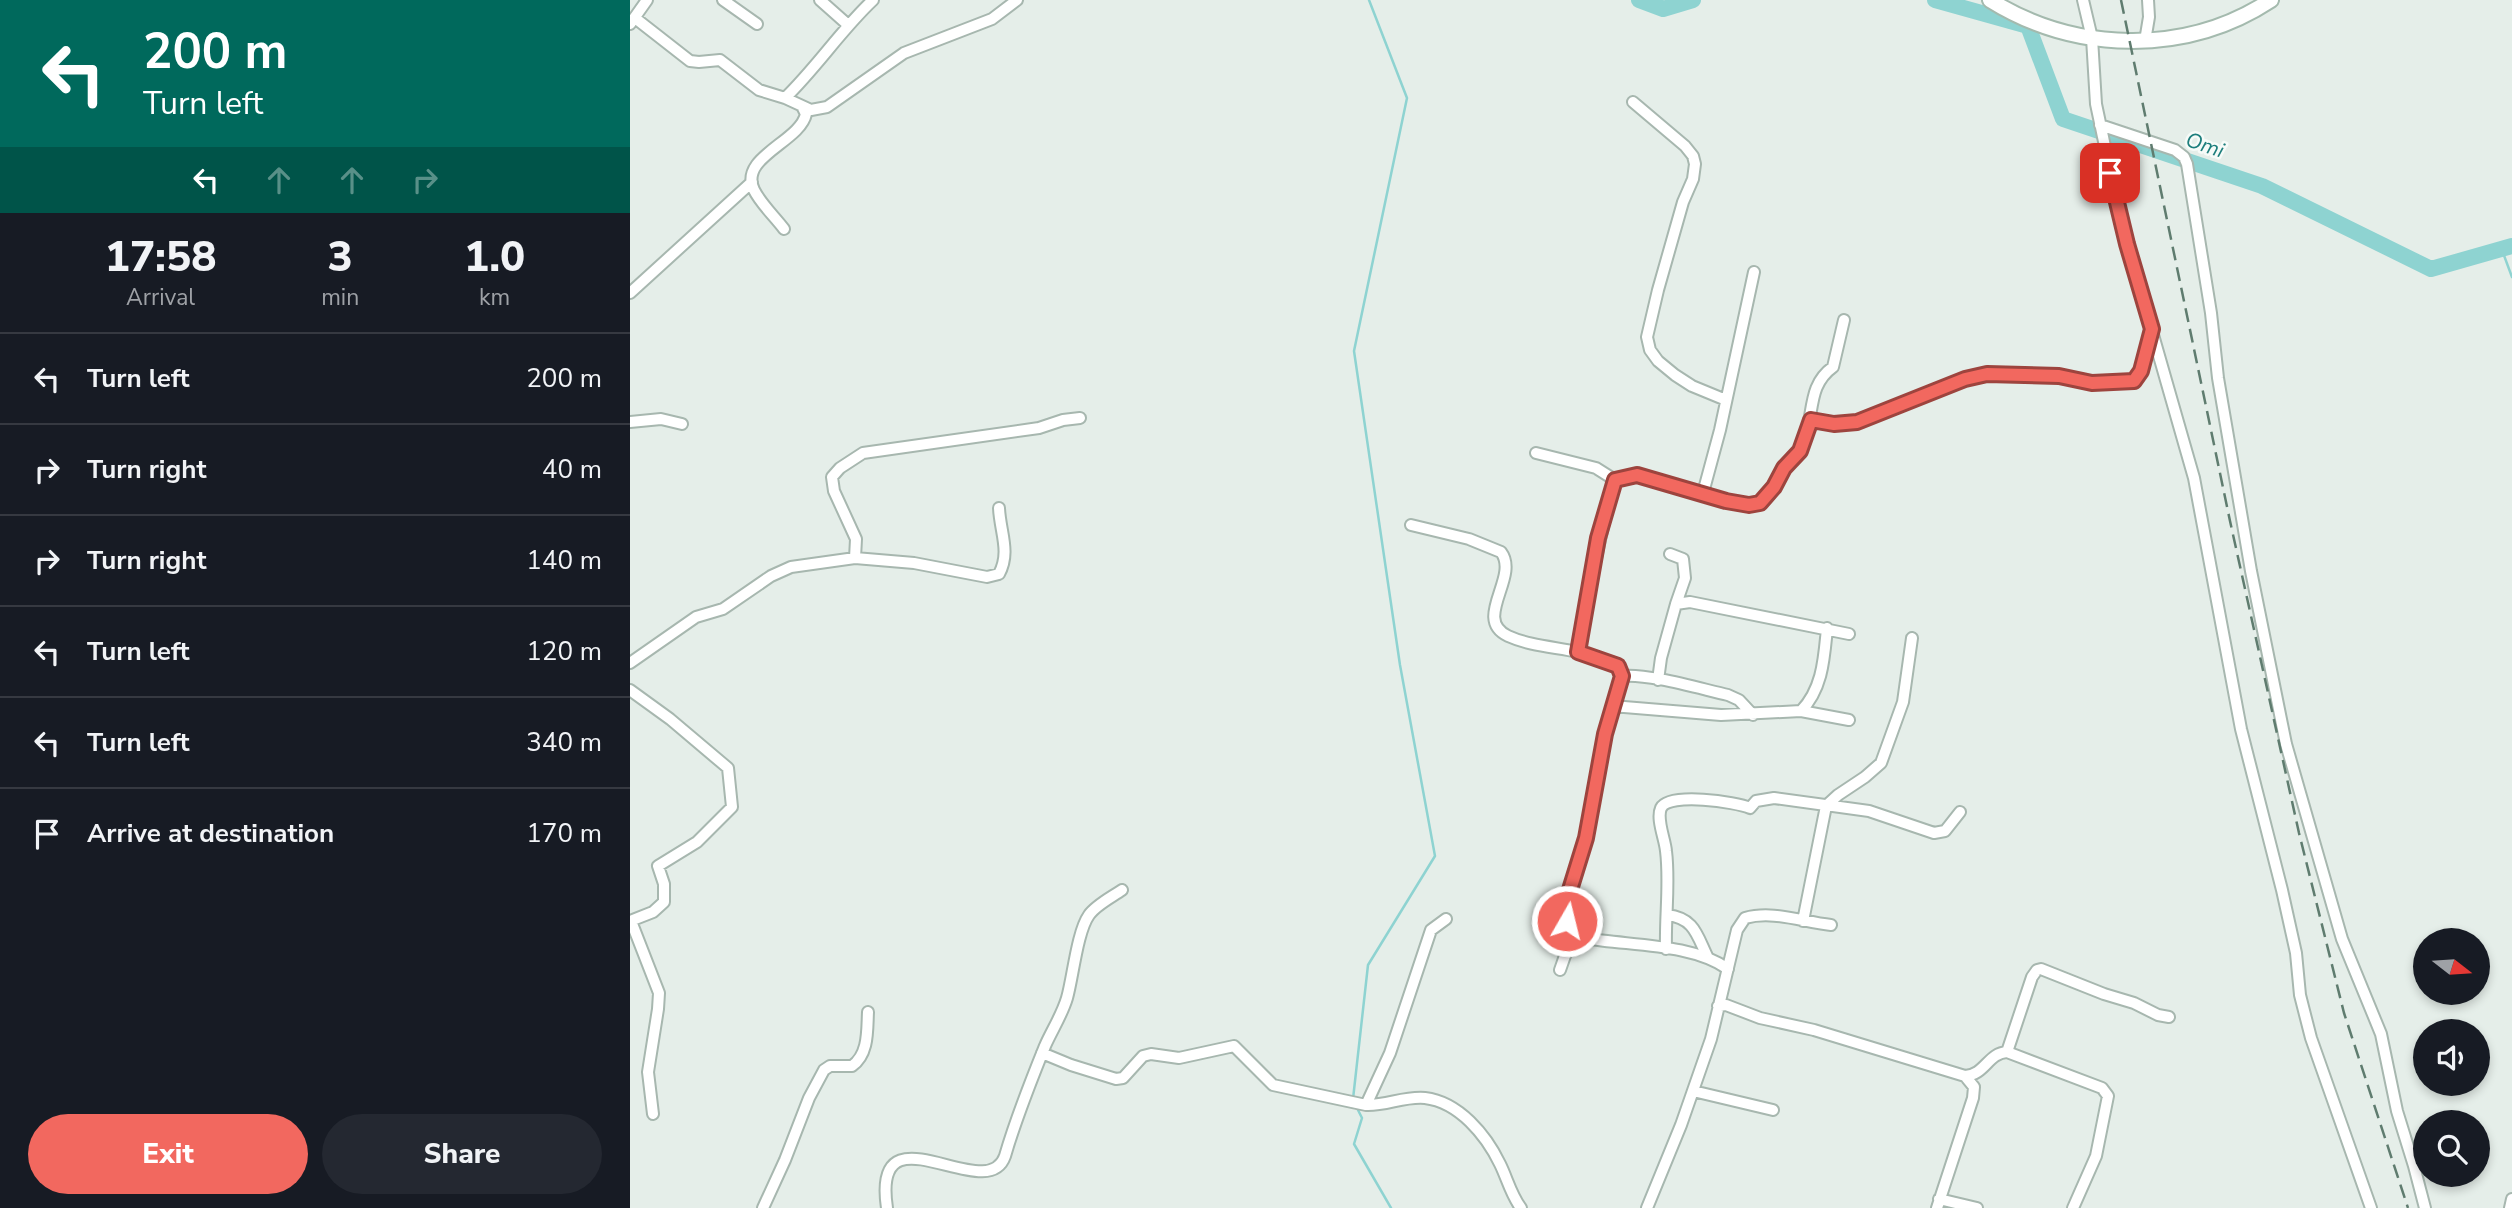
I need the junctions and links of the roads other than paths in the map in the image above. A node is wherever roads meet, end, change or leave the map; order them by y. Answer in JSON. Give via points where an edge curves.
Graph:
{"nodes":[{"id":1,"x":647,"y":0,"type":"edge"},
{"id":2,"x":723,"y":0,"type":"edge"},
{"id":3,"x":820,"y":0,"type":"edge"},
{"id":4,"x":873,"y":0,"type":"edge"},
{"id":5,"x":1017,"y":0,"type":"edge"},
{"id":6,"x":1990,"y":0,"type":"edge"},
{"id":7,"x":2083,"y":0,"type":"edge"},
{"id":8,"x":2148,"y":0,"type":"edge"},
{"id":9,"x":2271,"y":0,"type":"edge"},
{"id":10,"x":633,"y":21,"type":"edge"},
{"id":11,"x":757,"y":24,"type":"dead end"},
{"id":12,"x":847,"y":24,"type":"junction"},
{"id":13,"x":2092,"y":38,"type":"junction"},
{"id":14,"x":2145,"y":41,"type":"junction"},
{"id":15,"x":785,"y":98,"type":"junction"},
{"id":16,"x":1633,"y":102,"type":"dead end"},
{"id":17,"x":803,"y":108,"type":"junction"},
{"id":18,"x":2100,"y":125,"type":"junction"},
{"id":19,"x":752,"y":182,"type":"junction"},
{"id":20,"x":784,"y":229,"type":"dead end"},
{"id":21,"x":1754,"y":272,"type":"dead end"},
{"id":22,"x":630,"y":293,"type":"edge"},
{"id":23,"x":1844,"y":320,"type":"dead end"},
{"id":24,"x":2152,"y":329,"type":"junction"},
{"id":25,"x":1726,"y":400,"type":"junction"},
{"id":26,"x":1080,"y":418,"type":"dead end"},
{"id":27,"x":1811,"y":420,"type":"junction"},
{"id":28,"x":630,"y":422,"type":"edge"},
{"id":29,"x":682,"y":424,"type":"dead end"},
{"id":30,"x":1536,"y":453,"type":"dead end"},
{"id":31,"x":1615,"y":480,"type":"junction"},
{"id":32,"x":1703,"y":493,"type":"junction"},
{"id":33,"x":999,"y":508,"type":"dead end"},
{"id":34,"x":1411,"y":525,"type":"dead end"},
{"id":35,"x":1670,"y":554,"type":"dead end"},
{"id":36,"x":855,"y":558,"type":"junction"},
{"id":37,"x":1676,"y":604,"type":"junction"},
{"id":38,"x":1826,"y":628,"type":"junction"},
{"id":39,"x":1849,"y":634,"type":"dead end"},
{"id":40,"x":1912,"y":638,"type":"dead end"},
{"id":41,"x":1578,"y":652,"type":"junction"},
{"id":42,"x":630,"y":663,"type":"edge"},
{"id":43,"x":1622,"y":676,"type":"junction"},
{"id":44,"x":1658,"y":680,"type":"junction"},
{"id":45,"x":630,"y":690,"type":"edge"},
{"id":46,"x":1612,"y":706,"type":"junction"},
{"id":47,"x":1801,"y":711,"type":"junction"},
{"id":48,"x":1753,"y":715,"type":"junction"},
{"id":49,"x":1849,"y":720,"type":"dead end"},
{"id":50,"x":1826,"y":806,"type":"junction"},
{"id":51,"x":1959,"y":811,"type":"dead end"},
{"id":52,"x":1122,"y":890,"type":"dead end"},
{"id":53,"x":1667,"y":915,"type":"junction"},
{"id":54,"x":1446,"y":919,"type":"dead end"},
{"id":55,"x":631,"y":921,"type":"edge"},
{"id":56,"x":1803,"y":921,"type":"junction"},
{"id":57,"x":1830,"y":925,"type":"dead end"},
{"id":58,"x":1577,"y":935,"type":"junction"},
{"id":59,"x":1666,"y":948,"type":"junction"},
{"id":60,"x":1708,"y":958,"type":"junction"},
{"id":61,"x":1728,"y":968,"type":"junction"},
{"id":62,"x":1560,"y":971,"type":"dead end"},
{"id":63,"x":1718,"y":1006,"type":"junction"},
{"id":64,"x":868,"y":1012,"type":"dead end"},
{"id":65,"x":2169,"y":1017,"type":"dead end"},
{"id":66,"x":1042,"y":1052,"type":"junction"},
{"id":67,"x":2007,"y":1052,"type":"junction"},
{"id":68,"x":1965,"y":1076,"type":"junction"},
{"id":69,"x":1693,"y":1091,"type":"junction"},
{"id":70,"x":1366,"y":1105,"type":"junction"},
{"id":71,"x":1773,"y":1110,"type":"dead end"},
{"id":72,"x":653,"y":1114,"type":"dead end"},
{"id":73,"x":2512,"y":1199,"type":"edge"},
{"id":74,"x":1938,"y":1204,"type":"edge"},
{"id":75,"x":763,"y":1208,"type":"edge"},
{"id":76,"x":887,"y":1208,"type":"edge"},
{"id":77,"x":1521,"y":1208,"type":"edge"},
{"id":78,"x":1647,"y":1208,"type":"edge"},
{"id":79,"x":1977,"y":1208,"type":"edge"},
{"id":80,"x":2073,"y":1208,"type":"edge"},
{"id":81,"x":2371,"y":1208,"type":"edge"},
{"id":82,"x":2424,"y":1208,"type":"edge"},
{"id":83,"x":2510,"y":1208,"type":"edge"}],
"edges":[{"from":1,"to":10,"type":"street"},
{"from":2,"to":11,"type":"street"},
{"from":3,"to":12,"type":"street"},
{"from":4,"to":12,"type":"street"},
{"from":5,"to":17,"type":"street","via":[[992,19],[904,53],[827,107]]},
{"from":6,"to":13,"type":"main road","via":[[2041,26]]},
{"from":7,"to":13,"type":"street"},
{"from":8,"to":14,"type":"street"},
{"from":9,"to":14,"type":"main road","via":[[2211,29]]},
{"from":10,"to":15,"type":"street","via":[[690,61],[720,60],[759,90]]},
{"from":12,"to":15,"type":"street","via":[[808,76]]},
{"from":13,"to":14,"type":"main road"},
{"from":13,"to":18,"type":"street"},
{"from":15,"to":17,"type":"street"},
{"from":16,"to":25,"type":"street","via":[[1685,146],[1695,164],[1658,290],[1647,337],[1650,349],[1675,375]]},
{"from":17,"to":19,"type":"street","via":[[802,125],[759,161]]},
{"from":18,"to":24,"type":"street"},
{"from":18,"to":82,"type":"street","via":[[2175,150],[2187,163],[2251,570],[2286,744],[2342,939],[2381,1034]]},
{"from":19,"to":20,"type":"street"},
{"from":19,"to":22,"type":"street"},
{"from":21,"to":25,"type":"street"},
{"from":23,"to":27,"type":"street","via":[[1833,367],[1821,375],[1816,386]]},
{"from":24,"to":27,"type":"street","via":[[2134,381],[2092,383],[2059,376],[1987,374],[1857,422]]},
{"from":24,"to":81,"type":"street","via":[[2194,478],[2241,729],[2296,953],[2300,995]]},
{"from":25,"to":32,"type":"street"},
{"from":26,"to":36,"type":"street","via":[[863,453],[832,477],[856,539]]},
{"from":27,"to":32,"type":"street","via":[[1800,451],[1760,503],[1726,501]]},
{"from":28,"to":29,"type":"street","via":[[661,419]]},
{"from":30,"to":31,"type":"street","via":[[1595,468]]},
{"from":31,"to":32,"type":"street","via":[[1637,475]]},
{"from":31,"to":41,"type":"street","via":[[1598,538]]},
{"from":33,"to":36,"type":"street","via":[[1006,549],[999,574],[987,577]]},
{"from":34,"to":41,"type":"street","via":[[1451,533],[1501,552],[1506,563],[1496,627],[1521,641]]},
{"from":35,"to":37,"type":"street","via":[[1682,559],[1684,569]]},
{"from":36,"to":42,"type":"street","via":[[791,567],[771,576],[729,606],[696,617]]},
{"from":37,"to":38,"type":"street","via":[[1690,602]]},
{"from":37,"to":44,"type":"street"},
{"from":38,"to":39,"type":"street"},
{"from":38,"to":47,"type":"street","via":[[1822,674]]},
{"from":40,"to":50,"type":"street","via":[[1903,702],[1881,763]]},
{"from":41,"to":43,"type":"street","via":[[1618,666]]},
{"from":43,"to":44,"type":"street"},
{"from":43,"to":46,"type":"street"},
{"from":44,"to":48,"type":"street","via":[[1728,695]]},
{"from":45,"to":55,"type":"street","via":[[728,768],[732,807],[697,842],[658,866],[664,902]]},
{"from":46,"to":48,"type":"street"},
{"from":46,"to":58,"type":"street","via":[[1586,838],[1566,908],[1567,921]]},
{"from":47,"to":48,"type":"street"},
{"from":47,"to":49,"type":"street"},
{"from":50,"to":51,"type":"street","via":[[1869,811],[1934,833],[1945,831]]},
{"from":50,"to":53,"type":"street","via":[[1774,798],[1756,801],[1750,808],[1698,800],[1665,803],[1660,820],[1667,855]]},
{"from":50,"to":56,"type":"street"},
{"from":52,"to":66,"type":"street","via":[[1087,917],[1067,999]]},
{"from":53,"to":59,"type":"street"},
{"from":53,"to":60,"type":"street","via":[[1686,919],[1693,926]]},
{"from":54,"to":70,"type":"street","via":[[1432,930],[1390,1054]]},
{"from":55,"to":72,"type":"street","via":[[659,993],[648,1072]]},
{"from":56,"to":57,"type":"street"},
{"from":56,"to":61,"type":"street","via":[[1773,915],[1745,918],[1737,930]]},
{"from":58,"to":59,"type":"street"},
{"from":58,"to":62,"type":"street"},
{"from":59,"to":60,"type":"street"},
{"from":60,"to":61,"type":"street"},
{"from":61,"to":63,"type":"street"},
{"from":63,"to":68,"type":"street"},
{"from":63,"to":69,"type":"street"},
{"from":64,"to":75,"type":"street","via":[[861,1057],[852,1066],[824,1070]]},
{"from":65,"to":67,"type":"street","via":[[2041,969],[2032,977]]},
{"from":66,"to":70,"type":"street","via":[[1116,1079],[1123,1078],[1143,1056],[1179,1058],[1234,1046],[1273,1085]]},
{"from":66,"to":76,"type":"street","via":[[998,1170],[984,1177],[902,1161],[890,1168],[885,1178]]},
{"from":67,"to":68,"type":"street","via":[[1997,1054],[1980,1072]]},
{"from":67,"to":80,"type":"street","via":[[2106,1092],[2096,1156]]},
{"from":68,"to":74,"type":"street","via":[[1974,1087],[1973,1098]]},
{"from":69,"to":71,"type":"street"},
{"from":69,"to":78,"type":"street"},
{"from":70,"to":77,"type":"street","via":[[1424,1098],[1442,1102],[1487,1140]]},
{"from":73,"to":83,"type":"street"},
{"from":74,"to":79,"type":"street"}]}
